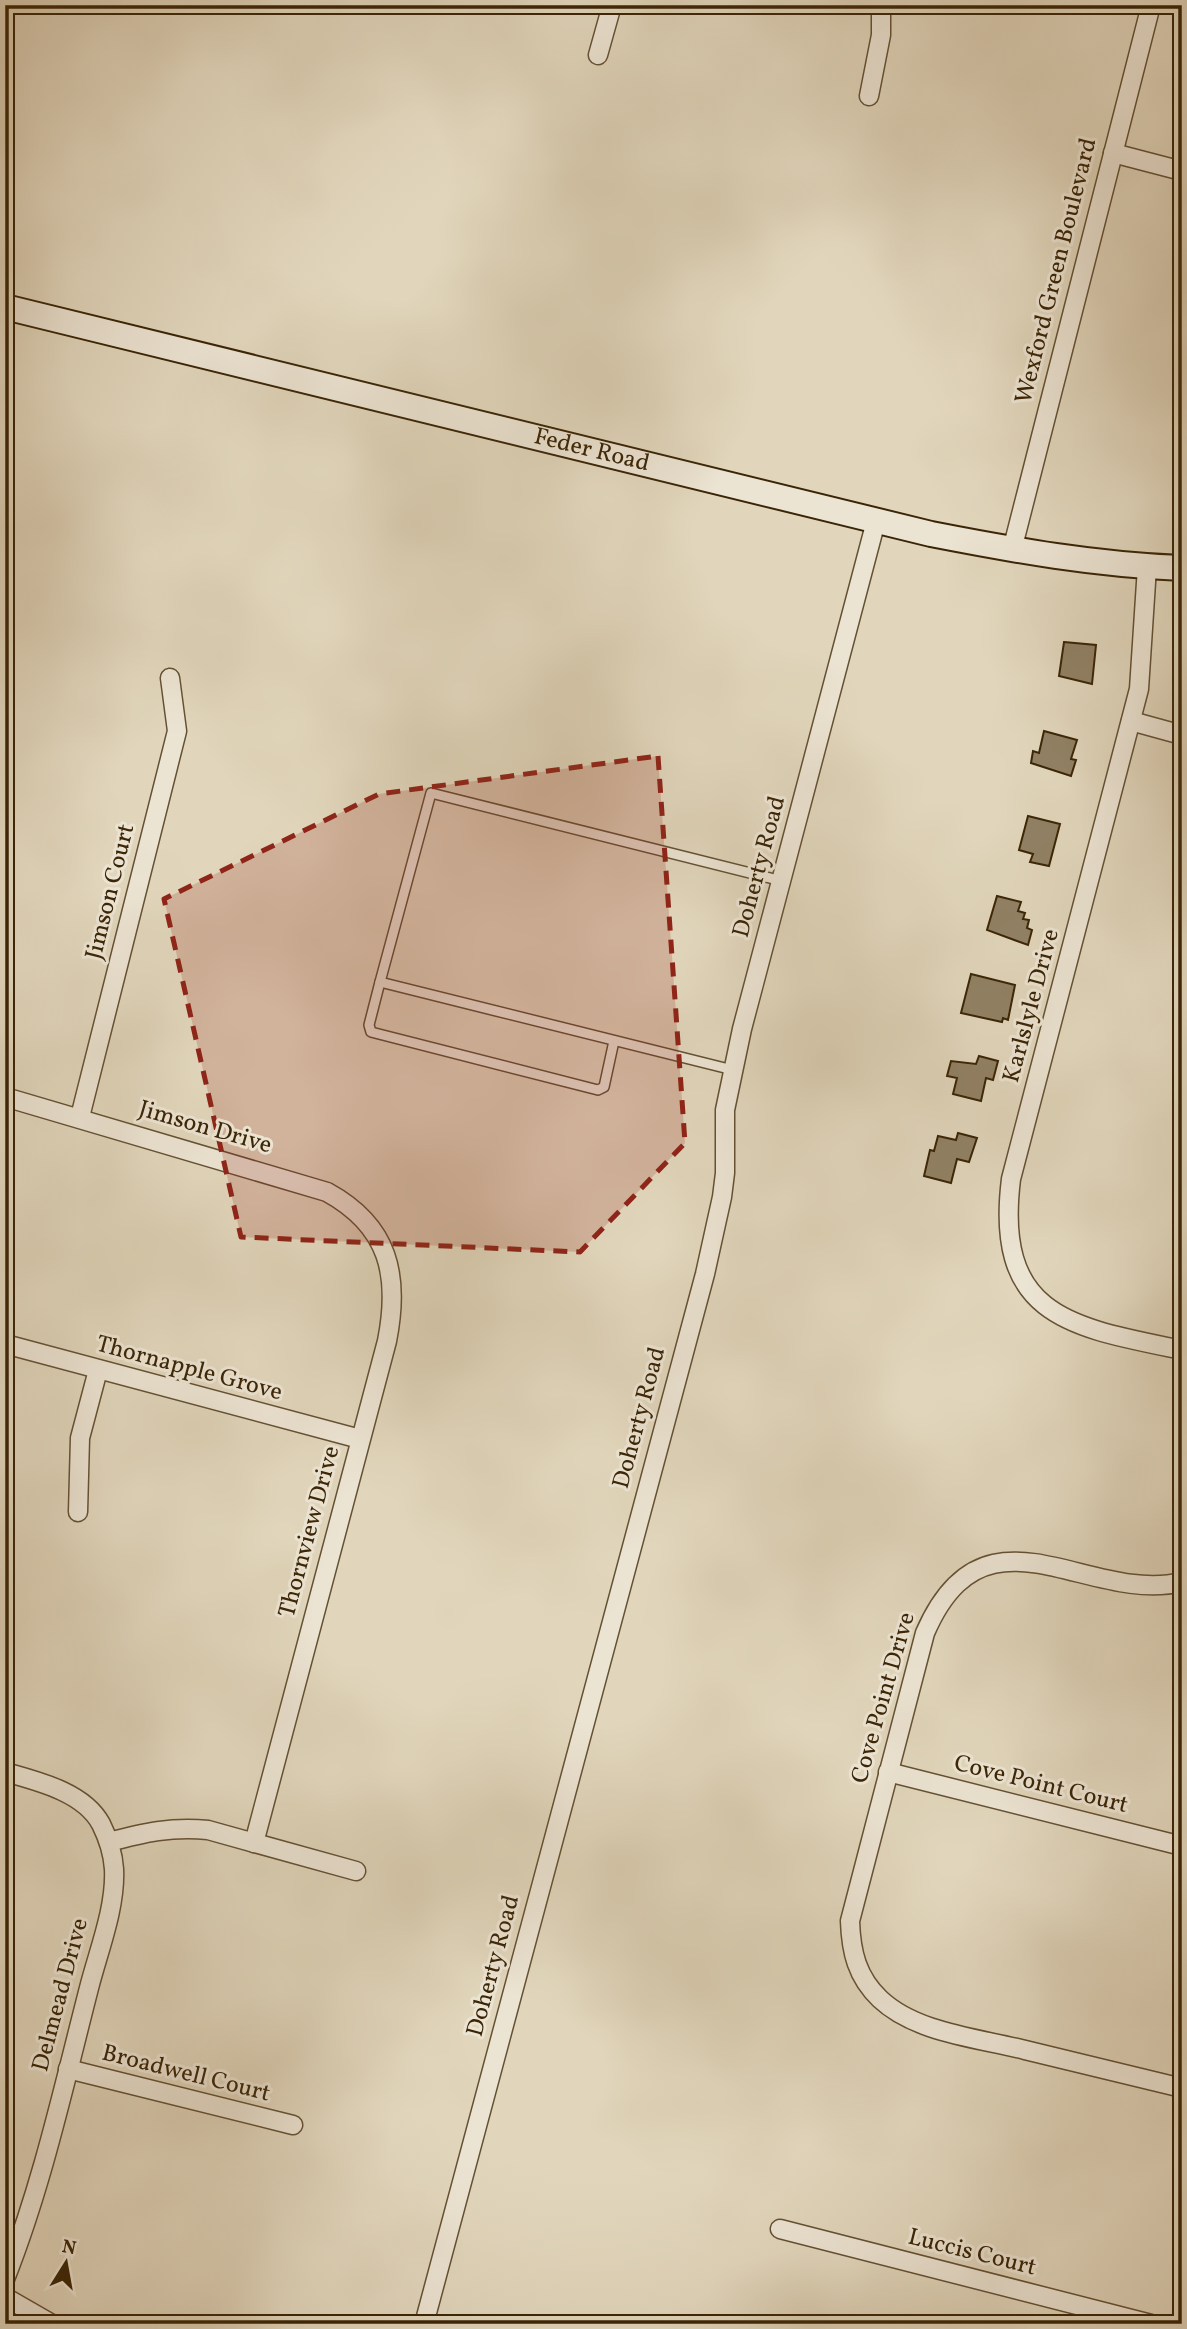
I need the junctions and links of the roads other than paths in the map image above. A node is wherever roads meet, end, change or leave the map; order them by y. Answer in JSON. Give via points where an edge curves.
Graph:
{"nodes":[{"id":1,"x":612,"y":5,"type":"edge"},
{"id":2,"x":881,"y":5,"type":"edge"},
{"id":3,"x":1151,"y":5,"type":"edge"},
{"id":4,"x":598,"y":55,"type":"dead end"},
{"id":5,"x":869,"y":96,"type":"dead end"},
{"id":6,"x":1113,"y":153,"type":"junction"},
{"id":7,"x":1182,"y":171,"type":"edge"},
{"id":8,"x":5,"y":307,"type":"edge"},
{"id":9,"x":876,"y":521,"type":"junction"},
{"id":10,"x":1012,"y":550,"type":"junction"},
{"id":11,"x":1147,"y":567,"type":"junction"},
{"id":12,"x":1182,"y":568,"type":"edge"},
{"id":13,"x":170,"y":678,"type":"dead end"},
{"id":14,"x":1131,"y":721,"type":"junction"},
{"id":15,"x":1182,"y":735,"type":"edge"},
{"id":16,"x":782,"y":881,"type":"junction"},
{"id":17,"x":380,"y":982,"type":"junction"},
{"id":18,"x":614,"y":1041,"type":"junction"},
{"id":19,"x":733,"y":1070,"type":"junction"},
{"id":20,"x":5,"y":1097,"type":"edge"},
{"id":21,"x":80,"y":1117,"type":"junction"},
{"id":22,"x":376,"y":1234,"type":"joint"},
{"id":23,"x":5,"y":1344,"type":"edge"},
{"id":24,"x":1182,"y":1350,"type":"edge"},
{"id":25,"x":98,"y":1370,"type":"junction"},
{"id":26,"x":360,"y":1439,"type":"junction"},
{"id":27,"x":78,"y":1512,"type":"dead end"},
{"id":28,"x":1182,"y":1582,"type":"edge"},
{"id":29,"x":5,"y":1772,"type":"edge"},
{"id":30,"x":888,"y":1772,"type":"junction"},
{"id":31,"x":109,"y":1842,"type":"junction"},
{"id":32,"x":254,"y":1843,"type":"junction"},
{"id":33,"x":1182,"y":1846,"type":"edge"},
{"id":34,"x":356,"y":1871,"type":"dead end"},
{"id":35,"x":68,"y":2069,"type":"junction"},
{"id":36,"x":1182,"y":2088,"type":"edge"},
{"id":37,"x":293,"y":2125,"type":"dead end"},
{"id":38,"x":780,"y":2229,"type":"dead end"},
{"id":39,"x":5,"y":2279,"type":"edge"},
{"id":40,"x":5,"y":2297,"type":"edge"},
{"id":41,"x":52,"y":2324,"type":"edge"},
{"id":42,"x":424,"y":2324,"type":"edge"},
{"id":43,"x":1151,"y":2324,"type":"edge"}],
"edges":[{"from":1,"to":4,"type":"street"},
{"from":2,"to":5,"type":"street","via":[[881,35]]},
{"from":3,"to":6,"type":"street","name":"Wexford Green Boulevard"},
{"from":6,"to":7,"type":"street"},
{"from":6,"to":10,"type":"street","name":"Wexford Green Boulevard"},
{"from":8,"to":9,"type":"main road","name":"Feder Road"},
{"from":9,"to":10,"type":"main road","name":"Feder Road"},
{"from":9,"to":16,"type":"street","name":"Doherty Road"},
{"from":10,"to":11,"type":"main road","name":"Feder Road"},
{"from":11,"to":12,"type":"main road","name":"Feder Road"},
{"from":11,"to":14,"type":"street","name":"Karlslyle Drive","via":[[1144,658]]},
{"from":13,"to":21,"type":"street","name":"Jimson Court","via":[[177,731]]},
{"from":14,"to":15,"type":"street"},
{"from":14,"to":24,"type":"street","name":"Karlslyle Drive","via":[[1011,1179],[1009,1242],[1031,1295],[1073,1324]]},
{"from":16,"to":17,"type":"lane","via":[[431,793]]},
{"from":16,"to":19,"type":"street","name":"Doherty Road"},
{"from":17,"to":18,"type":"lane"},
{"from":17,"to":18,"type":"lane","via":[[371,1032],[598,1090],[604,1087]]},
{"from":18,"to":19,"type":"lane"},
{"from":19,"to":42,"type":"street","name":"Doherty Road","via":[[725,1110],[725,1172],[705,1274]]},
{"from":20,"to":21,"type":"street","name":"Jimson Drive"},
{"from":21,"to":22,"type":"street","name":"Jimson Drive","via":[[306,1183],[345,1202]]},
{"from":22,"to":26,"type":"street","name":"Thornview Drive","via":[[391,1268],[394,1307]]},
{"from":23,"to":25,"type":"street","name":"Thornapple Grove"},
{"from":25,"to":26,"type":"street","name":"Thornapple Grove"},
{"from":25,"to":27,"type":"street","via":[[80,1438]]},
{"from":26,"to":32,"type":"street","name":"Thornview Drive"},
{"from":28,"to":30,"type":"street","name":"Cove Point Drive","via":[[1136,1584],[1015,1561],[967,1575],[935,1609],[925,1633]]},
{"from":29,"to":31,"type":"street","via":[[41,1782],[83,1803]]},
{"from":30,"to":33,"type":"street","name":"Cove Point Court"},
{"from":30,"to":36,"type":"street","name":"Cove Point Drive","via":[[850,1921],[853,1958],[880,1999],[927,2025]]},
{"from":31,"to":32,"type":"street","via":[[158,1829],[183,1828]]},
{"from":31,"to":35,"type":"street","name":"Delmead Drive","via":[[114,1870],[111,1902]]},
{"from":32,"to":34,"type":"street"},
{"from":35,"to":37,"type":"street","name":"Broadwell Court"},
{"from":35,"to":39,"type":"street","name":"Delmead Drive","via":[[20,2242]]},
{"from":38,"to":43,"type":"street","name":"Luccis Court"},
{"from":40,"to":41,"type":"street"}]}
